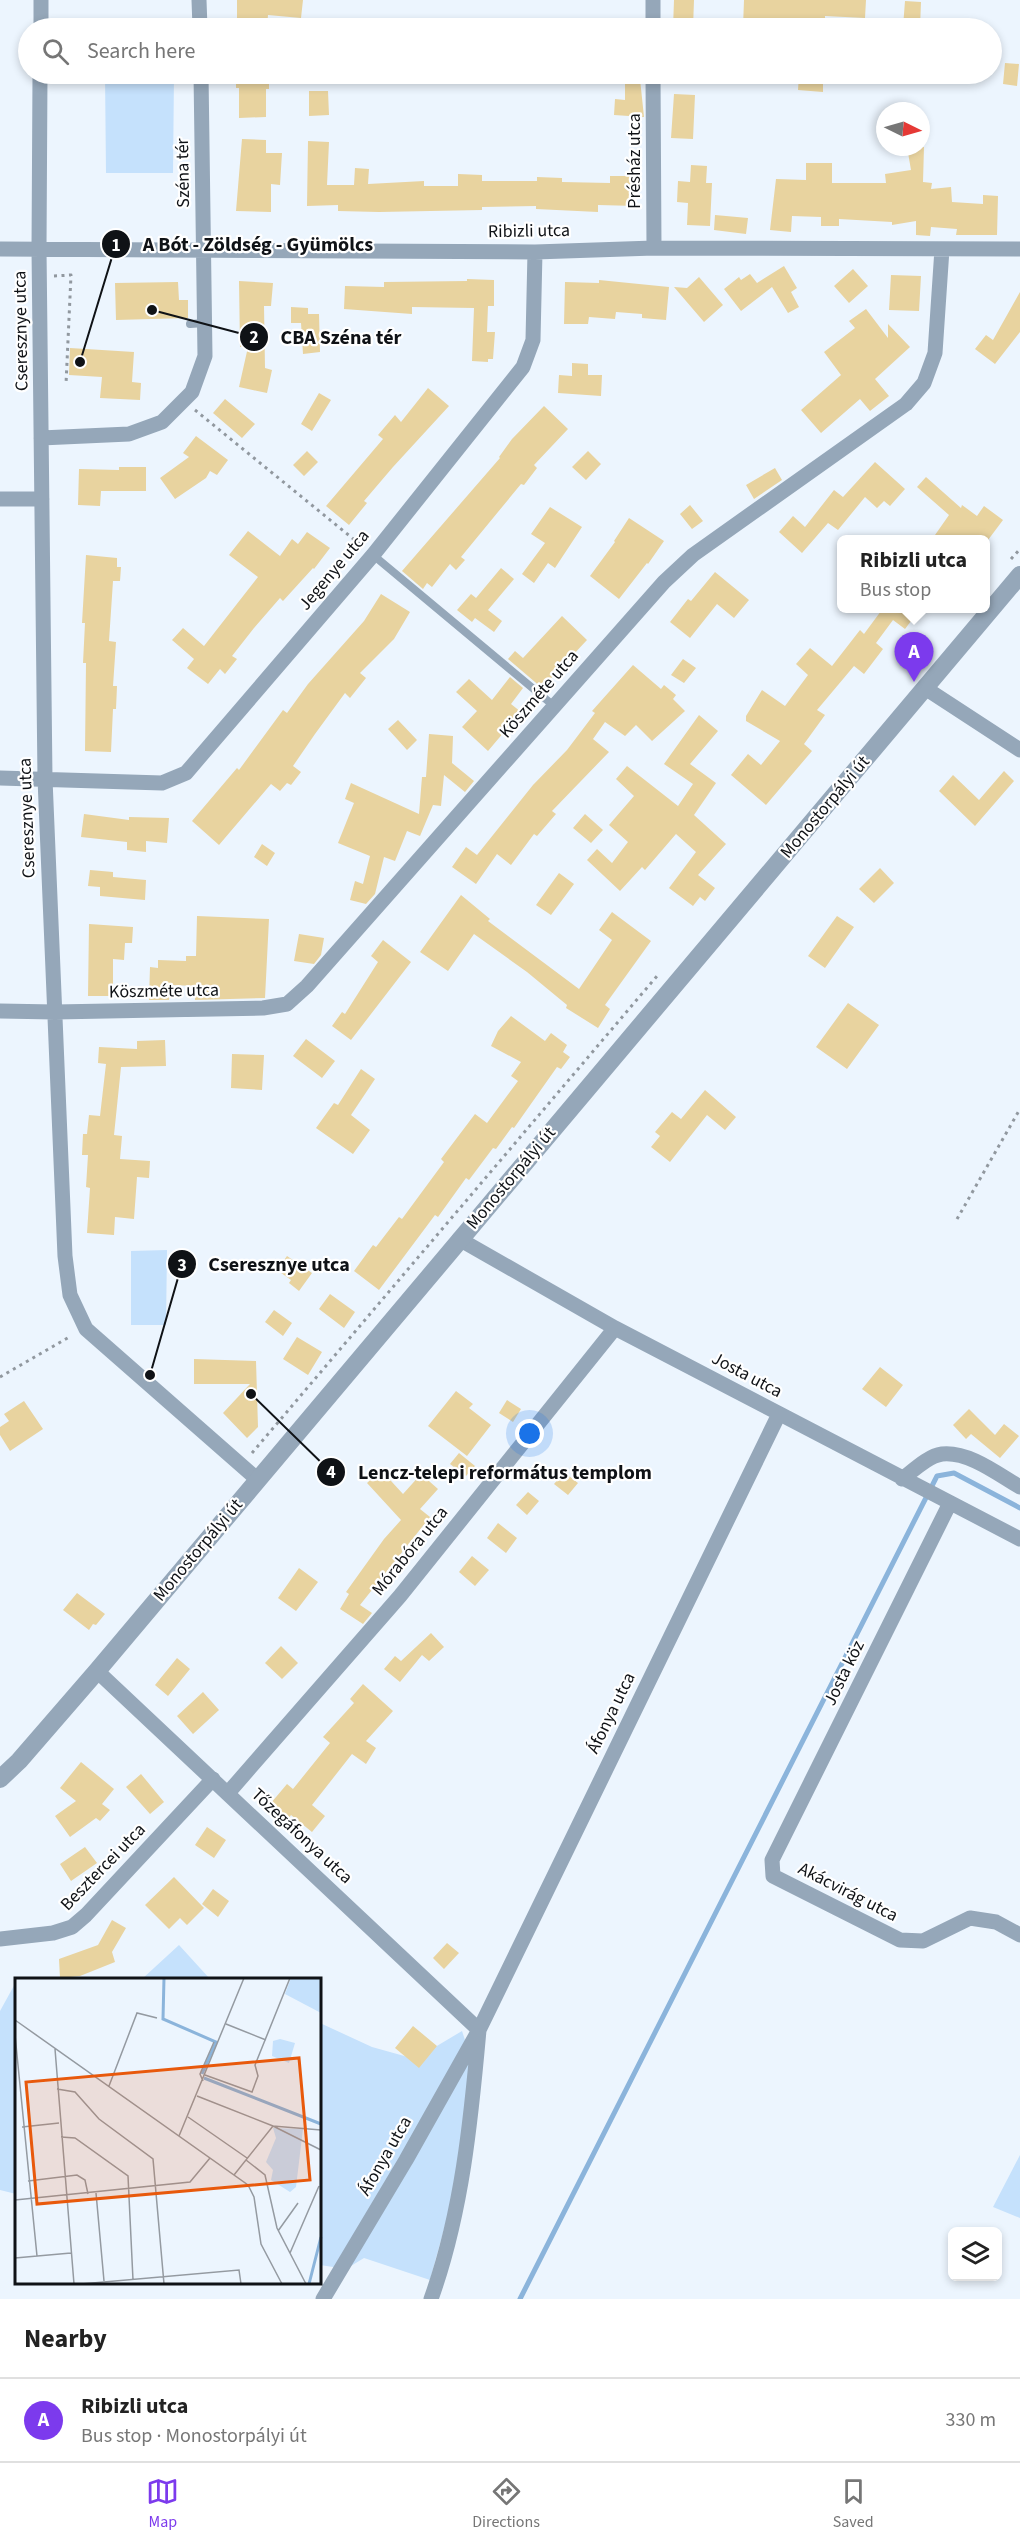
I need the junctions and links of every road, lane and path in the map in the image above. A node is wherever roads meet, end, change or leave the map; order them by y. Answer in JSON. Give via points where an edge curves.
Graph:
{"nodes":[{"id":1,"x":41,"y":0,"type":"edge"},
{"id":2,"x":199,"y":0,"type":"edge"},
{"id":3,"x":653,"y":0,"type":"edge"},
{"id":4,"x":41,"y":18,"type":"edge"},
{"id":5,"x":200,"y":18,"type":"edge"},
{"id":6,"x":653,"y":18,"type":"edge"},
{"id":7,"x":40,"y":84,"type":"edge"},
{"id":8,"x":201,"y":84,"type":"edge"},
{"id":9,"x":653,"y":84,"type":"edge"},
{"id":10,"x":654,"y":248,"type":"junction"},
{"id":11,"x":0,"y":249,"type":"edge"},
{"id":12,"x":39,"y":249,"type":"junction"},
{"id":13,"x":942,"y":249,"type":"junction"},
{"id":14,"x":1020,"y":249,"type":"edge"},
{"id":15,"x":204,"y":250,"type":"junction"},
{"id":16,"x":535,"y":252,"type":"junction"},
{"id":17,"x":39,"y":276,"type":"junction"},
{"id":18,"x":66,"y":384,"type":"dead end"},
{"id":19,"x":183,"y":401,"type":"junction"},
{"id":20,"x":41,"y":438,"type":"junction"},
{"id":21,"x":0,"y":499,"type":"edge"},
{"id":22,"x":42,"y":499,"type":"junction"},
{"id":23,"x":373,"y":555,"type":"junction"},
{"id":24,"x":1020,"y":575,"type":"edge"},
{"id":25,"x":990,"y":611,"type":"edge"},
{"id":26,"x":988,"y":613,"type":"edge"},
{"id":27,"x":926,"y":688,"type":"junction"},
{"id":28,"x":554,"y":706,"type":"junction"},
{"id":29,"x":1020,"y":750,"type":"edge"},
{"id":30,"x":0,"y":778,"type":"edge"},
{"id":31,"x":45,"y":779,"type":"junction"},
{"id":32,"x":659,"y":973,"type":"dead end"},
{"id":33,"x":0,"y":1011,"type":"edge"},
{"id":34,"x":55,"y":1012,"type":"junction"},
{"id":35,"x":1020,"y":1110,"type":"edge"},
{"id":36,"x":957,"y":1219,"type":"dead end"},
{"id":37,"x":459,"y":1239,"type":"junction"},
{"id":38,"x":615,"y":1328,"type":"junction"},
{"id":39,"x":86,"y":1329,"type":"junction"},
{"id":40,"x":0,"y":1377,"type":"edge"},
{"id":41,"x":779,"y":1414,"type":"junction"},
{"id":42,"x":241,"y":1466,"type":"junction"},
{"id":43,"x":257,"y":1479,"type":"junction"},
{"id":44,"x":902,"y":1479,"type":"junction"},
{"id":45,"x":1020,"y":1487,"type":"edge"},
{"id":46,"x":943,"y":1500,"type":"junction"},
{"id":47,"x":1020,"y":1539,"type":"edge"},
{"id":48,"x":97,"y":1671,"type":"junction"},
{"id":49,"x":0,"y":1779,"type":"edge"},
{"id":50,"x":213,"y":1779,"type":"junction"},
{"id":51,"x":228,"y":1793,"type":"junction"},
{"id":52,"x":772,"y":1860,"type":"joint"},
{"id":53,"x":1020,"y":1935,"type":"edge"},
{"id":54,"x":0,"y":1939,"type":"edge"},
{"id":55,"x":479,"y":2030,"type":"junction"},
{"id":56,"x":323,"y":2299,"type":"edge"},
{"id":57,"x":431,"y":2299,"type":"edge"}],
"edges":[{"from":1,"to":4,"type":"street"},
{"from":2,"to":5,"type":"street"},
{"from":3,"to":6,"type":"street"},
{"from":7,"to":12,"type":"street","name":"Cseresznye utca"},
{"from":8,"to":15,"type":"street","name":"Széna tér"},
{"from":9,"to":10,"type":"street","name":"Présház utca"},
{"from":10,"to":13,"type":"street","name":"Ribizli utca"},
{"from":10,"to":16,"type":"street","name":"Ribizli utca"},
{"from":11,"to":12,"type":"street","name":"Ribizli utca"},
{"from":12,"to":15,"type":"street","name":"Ribizli utca"},
{"from":12,"to":17,"type":"street","name":"Cseresznye utca"},
{"from":13,"to":14,"type":"street","name":"Ribizli utca"},
{"from":13,"to":28,"type":"street","name":"Köszméte utca","via":[[935,353],[924,382],[906,404],[693,555],[664,582]]},
{"from":15,"to":16,"type":"street","name":"Ribizli utca"},
{"from":15,"to":19,"type":"street","name":"Széna tér","via":[[198,323],[205,356],[192,392]]},
{"from":16,"to":23,"type":"street","name":"Jegenye utca","via":[[533,340],[523,367]]},
{"from":17,"to":18,"type":"path","via":[[71,275]]},
{"from":17,"to":20,"type":"street","name":"Cseresznye utca"},
{"from":19,"to":20,"type":"street","name":"Széna tér","via":[[162,422],[129,434]]},
{"from":19,"to":23,"type":"path"},
{"from":20,"to":22,"type":"street","name":"Cseresznye utca"},
{"from":21,"to":22,"type":"street"},
{"from":22,"to":31,"type":"street","name":"Cseresznye utca"},
{"from":23,"to":28,"type":"lane"},
{"from":23,"to":31,"type":"street","name":"Jegenye utca","via":[[186,773],[162,783]]},
{"from":24,"to":25,"type":"street","name":"Monostorpályi út"},
{"from":26,"to":27,"type":"street","name":"Monostorpályi út"},
{"from":27,"to":29,"type":"street"},
{"from":27,"to":37,"type":"street","name":"Monostorpályi út"},
{"from":28,"to":34,"type":"street","name":"Köszméte utca","via":[[287,1004],[263,1008]]},
{"from":30,"to":31,"type":"street","name":"Jegenye utca"},
{"from":31,"to":34,"type":"street","name":"Cseresznye utca"},
{"from":32,"to":42,"type":"path"},
{"from":33,"to":34,"type":"street","name":"Köszméte utca"},
{"from":34,"to":39,"type":"street","name":"Cseresznye utca","via":[[65,1256],[70,1295]]},
{"from":35,"to":36,"type":"path"},
{"from":37,"to":38,"type":"street","name":"Josta utca"},
{"from":37,"to":43,"type":"street","name":"Monostorpályi út"},
{"from":38,"to":41,"type":"street","name":"Josta utca"},
{"from":38,"to":51,"type":"street","name":"Mórabóra utca","via":[[400,1596]]},
{"from":39,"to":40,"type":"path"},
{"from":39,"to":42,"type":"street","name":"Cseresznye utca"},
{"from":41,"to":44,"type":"street","name":"Josta utca"},
{"from":41,"to":55,"type":"street","name":"Áfonya utca"},
{"from":42,"to":43,"type":"street","name":"Cseresznye utca"},
{"from":43,"to":48,"type":"street","name":"Monostorpályi út"},
{"from":44,"to":45,"type":"street","via":[[925,1461],[942,1454],[963,1457]]},
{"from":44,"to":46,"type":"street","name":"Josta utca"},
{"from":46,"to":47,"type":"street","name":"Josta utca"},
{"from":46,"to":52,"type":"street","name":"Josta köz"},
{"from":48,"to":49,"type":"street","name":"Monostorpályi út"},
{"from":48,"to":50,"type":"street","name":"Tőzegáfonya utca"},
{"from":50,"to":51,"type":"street","name":"Tőzegáfonya utca"},
{"from":50,"to":54,"type":"street","name":"Besztercei utca","via":[[72,1927]]},
{"from":51,"to":55,"type":"street","name":"Tőzegáfonya utca"},
{"from":52,"to":53,"type":"street","name":"Akácvirág utca","via":[[773,1876],[900,1940],[923,1941],[970,1918],[996,1922]]},
{"from":55,"to":56,"type":"street","name":"Áfonya utca"},
{"from":55,"to":57,"type":"street","name":"Áfonya utca","via":[[458,2190],[445,2260]]}]}
